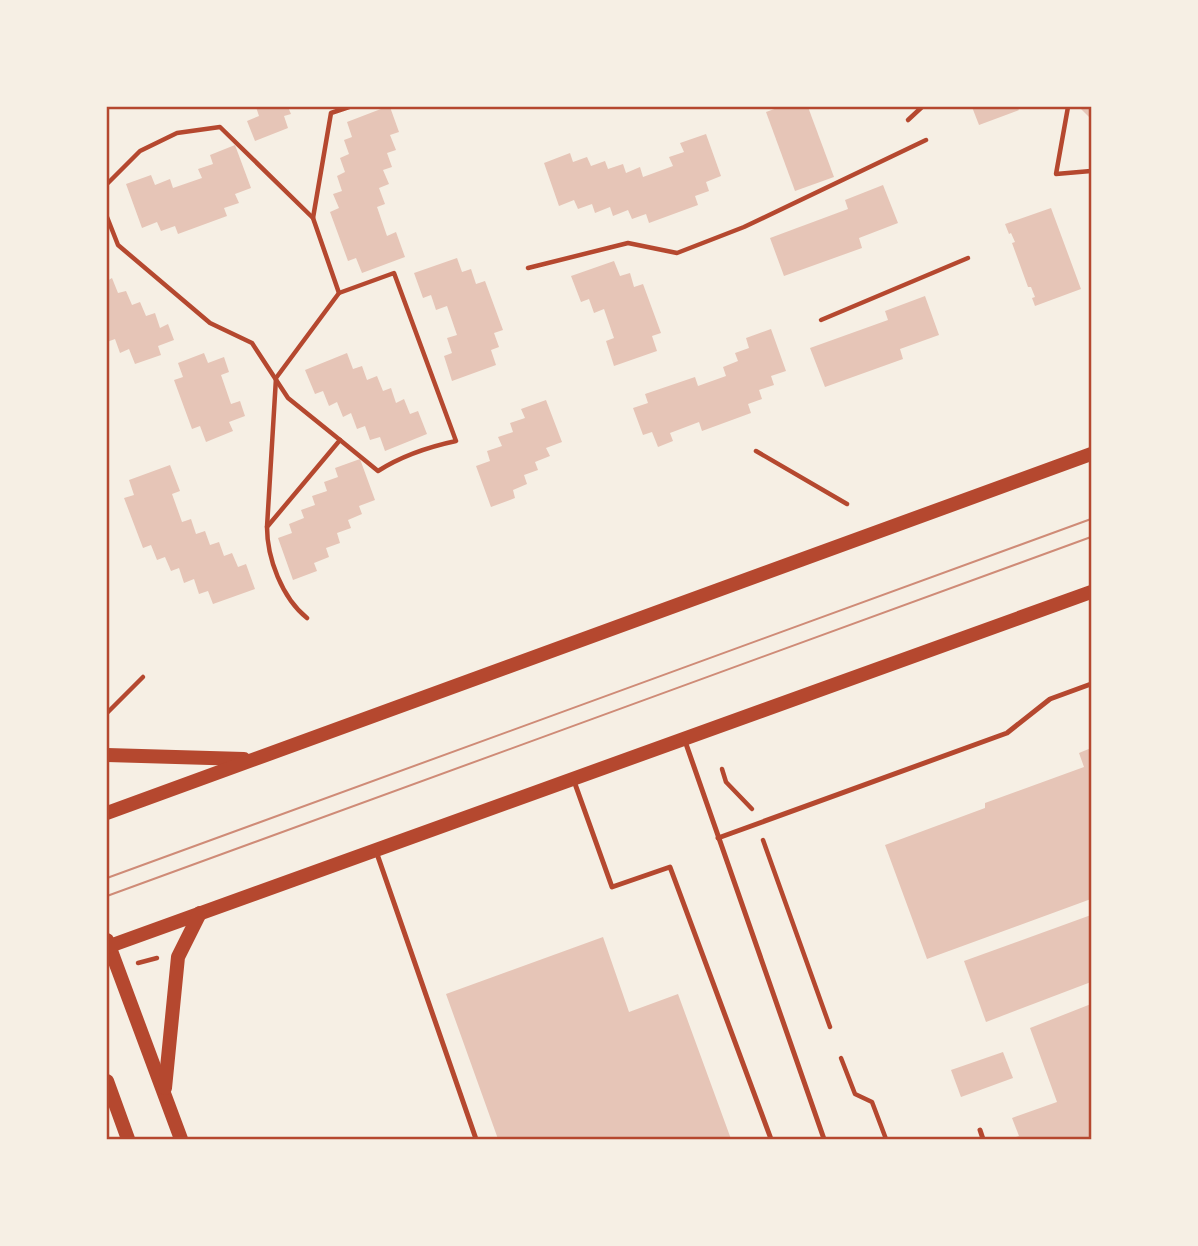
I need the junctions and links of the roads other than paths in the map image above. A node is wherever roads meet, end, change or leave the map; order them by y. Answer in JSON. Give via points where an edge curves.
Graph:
{"nodes":[{"id":1,"x":1091,"y":454,"type":"edge"},
{"id":2,"x":1091,"y":592,"type":"edge"},
{"id":3,"x":1091,"y":684,"type":"edge"},
{"id":4,"x":683,"y":738,"type":"junction"},
{"id":5,"x":107,"y":755,"type":"edge"},
{"id":6,"x":252,"y":760,"type":"junction"},
{"id":7,"x":573,"y":778,"type":"junction"},
{"id":8,"x":107,"y":813,"type":"edge"},
{"id":9,"x":719,"y":838,"type":"junction"},
{"id":10,"x":376,"y":849,"type":"junction"},
{"id":11,"x":200,"y":913,"type":"junction"},
{"id":12,"x":108,"y":944,"type":"edge"},
{"id":13,"x":107,"y":1080,"type":"edge"},
{"id":14,"x":164,"y":1093,"type":"junction"},
{"id":15,"x":980,"y":1130,"type":"dead end"},
{"id":16,"x":128,"y":1139,"type":"edge"},
{"id":17,"x":181,"y":1139,"type":"edge"},
{"id":18,"x":477,"y":1139,"type":"edge"},
{"id":19,"x":771,"y":1139,"type":"edge"},
{"id":20,"x":824,"y":1139,"type":"edge"},
{"id":21,"x":983,"y":1139,"type":"edge"}],
"edges":[{"from":1,"to":6,"type":"main road"},
{"from":2,"to":4,"type":"main road"},
{"from":3,"to":9,"type":"lane","via":[[1049,699],[1007,733]]},
{"from":4,"to":7,"type":"main road"},
{"from":4,"to":9,"type":"lane"},
{"from":5,"to":6,"type":"main road"},
{"from":6,"to":8,"type":"main road"},
{"from":7,"to":10,"type":"main road"},
{"from":7,"to":19,"type":"lane","via":[[612,887],[670,867]]},
{"from":9,"to":20,"type":"lane"},
{"from":10,"to":11,"type":"main road"},
{"from":10,"to":18,"type":"lane"},
{"from":11,"to":12,"type":"main road"},
{"from":11,"to":14,"type":"main road","via":[[178,957]]},
{"from":12,"to":14,"type":"main road"},
{"from":13,"to":16,"type":"main road"},
{"from":14,"to":17,"type":"main road"},
{"from":15,"to":21,"type":"lane"}]}
